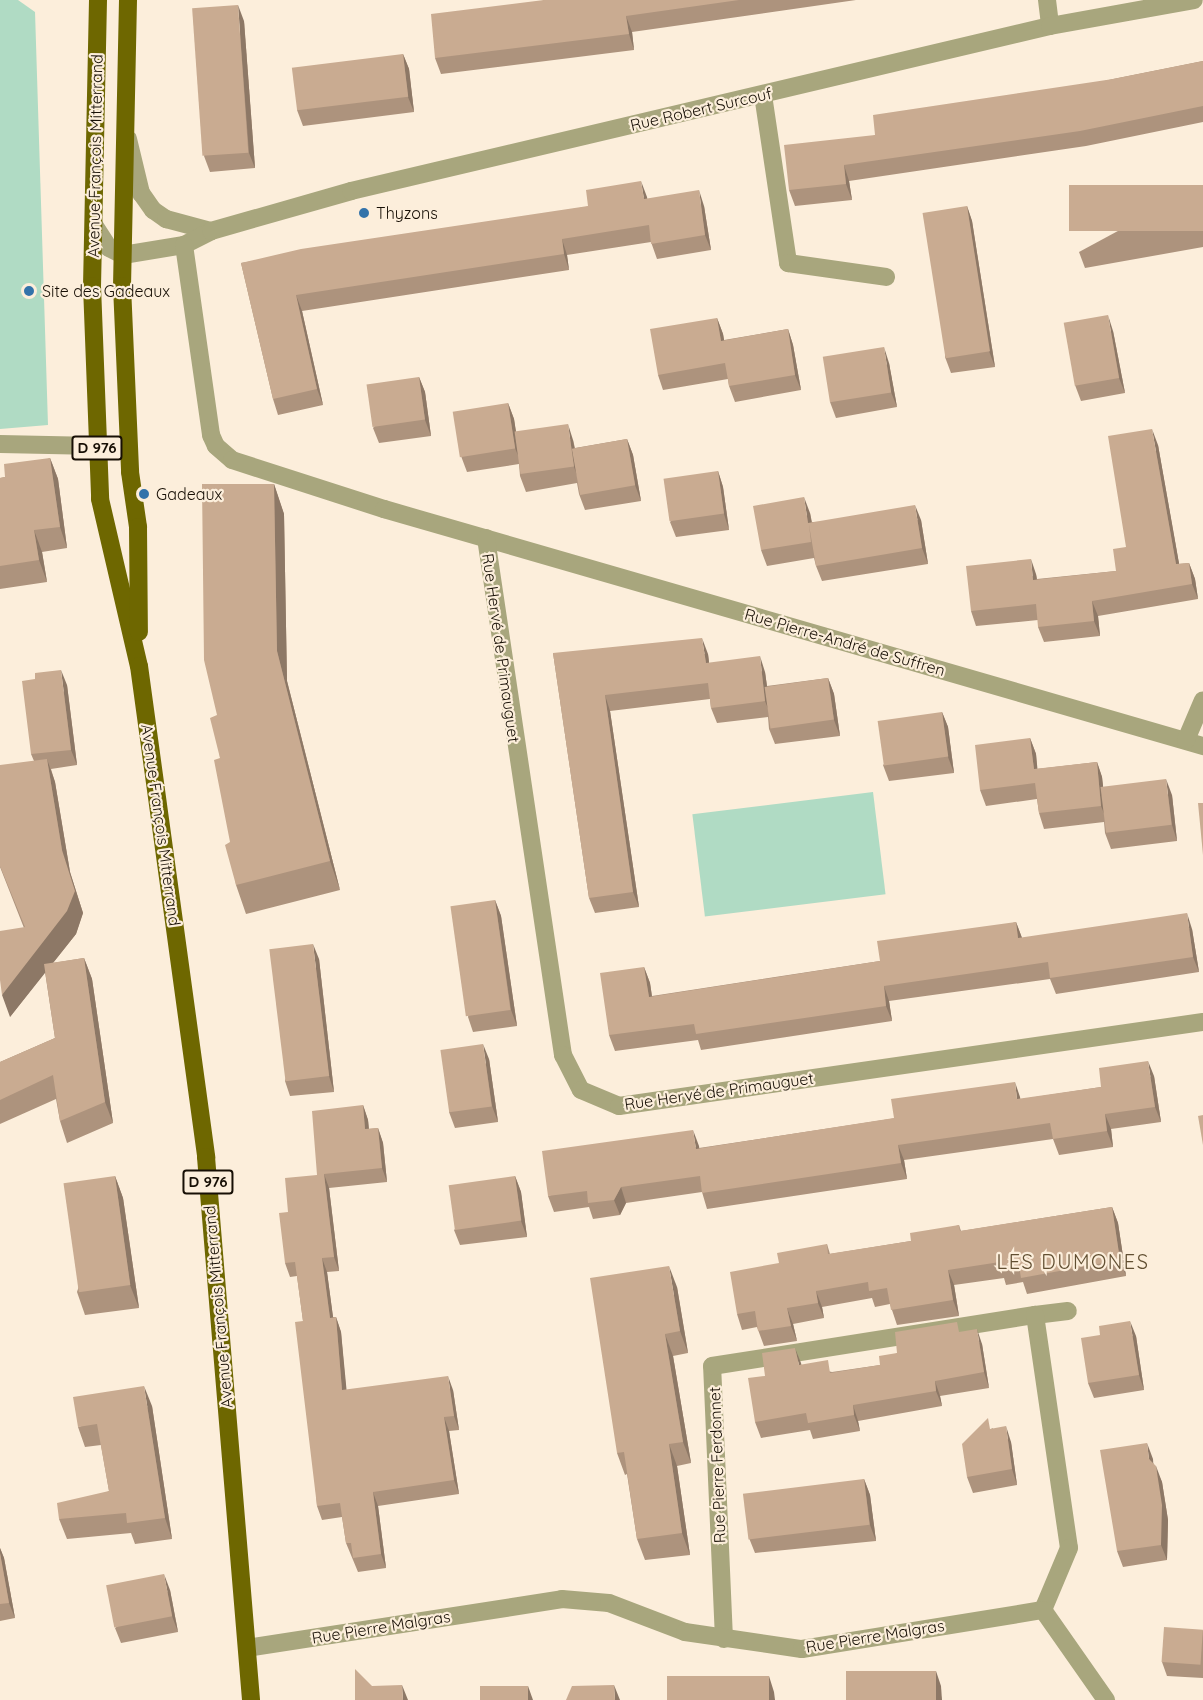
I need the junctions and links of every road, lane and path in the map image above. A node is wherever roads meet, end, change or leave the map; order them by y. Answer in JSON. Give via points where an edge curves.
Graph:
{"nodes":[{"id":1,"x":98,"y":0,"type":"edge"},
{"id":2,"x":128,"y":0,"type":"edge"},
{"id":3,"x":1047,"y":0,"type":"edge"},
{"id":4,"x":1194,"y":0,"type":"edge"},
{"id":5,"x":1050,"y":26,"type":"junction"},
{"id":6,"x":763,"y":95,"type":"junction"},
{"id":7,"x":126,"y":131,"type":"junction"},
{"id":8,"x":94,"y":225,"type":"junction"},
{"id":9,"x":211,"y":231,"type":"junction"},
{"id":10,"x":184,"y":245,"type":"junction"},
{"id":11,"x":123,"y":255,"type":"junction"},
{"id":12,"x":886,"y":277,"type":"dead end"},
{"id":13,"x":0,"y":444,"type":"edge"},
{"id":14,"x":97,"y":446,"type":"junction"},
{"id":15,"x":486,"y":538,"type":"junction"},
{"id":16,"x":139,"y":666,"type":"junction"},
{"id":17,"x":1203,"y":700,"type":"edge"},
{"id":18,"x":1194,"y":743,"type":"edge"},
{"id":19,"x":1203,"y":1022,"type":"edge"},
{"id":20,"x":1068,"y":1311,"type":"dead end"},
{"id":21,"x":1035,"y":1315,"type":"junction"},
{"id":22,"x":1042,"y":1610,"type":"junction"},
{"id":23,"x":724,"y":1639,"type":"junction"},
{"id":24,"x":247,"y":1648,"type":"junction"},
{"id":25,"x":250,"y":1700,"type":"edge"},
{"id":26,"x":1106,"y":1700,"type":"edge"}],
"edges":[{"from":1,"to":8,"type":"main road","name":"Avenue François Mitterrand","number":"D 976"},
{"from":2,"to":7,"type":"main road","name":"Avenue François Mitterrand","number":"D 976"},
{"from":3,"to":5,"type":"street"},
{"from":4,"to":5,"type":"street","name":"Rue Robert Surcouf"},
{"from":5,"to":6,"type":"street","name":"Rue Robert Surcouf"},
{"from":6,"to":9,"type":"street","name":"Rue Robert Surcouf","via":[[351,191]]},
{"from":6,"to":12,"type":"street","via":[[788,263]]},
{"from":7,"to":9,"type":"street","via":[[147,202],[166,219]]},
{"from":7,"to":11,"type":"main road","name":"Avenue François Mitterrand","number":"D 976"},
{"from":8,"to":11,"type":"street","via":[[109,248]]},
{"from":8,"to":14,"type":"main road","name":"Avenue François Mitterrand","number":"D 976"},
{"from":9,"to":10,"type":"street","name":"Rue Robert Surcouf"},
{"from":10,"to":11,"type":"street","name":"Rue Robert Surcouf"},
{"from":10,"to":15,"type":"street","name":"Rue Pierre-André de Suffren","via":[[211,435],[224,455],[374,506]]},
{"from":11,"to":16,"type":"main road","name":"Avenue François Mitterrand","number":"D 976","via":[[130,472],[138,527]]},
{"from":13,"to":14,"type":"street"},
{"from":14,"to":16,"type":"main road","name":"Avenue François Mitterrand","number":"D 976","via":[[100,499]]},
{"from":15,"to":18,"type":"street","name":"Rue Pierre-André de Suffren"},
{"from":15,"to":19,"type":"street","name":"Rue Hervé de Primauguet","via":[[562,1056],[581,1090],[620,1106]]},
{"from":16,"to":24,"type":"main road","name":"Avenue François Mitterrand","number":"D 976","via":[[206,1157]]},
{"from":17,"to":18,"type":"street"},
{"from":20,"to":21,"type":"street","name":"Rue Pierre Ferdonnet"},
{"from":21,"to":22,"type":"street","via":[[1069,1548]]},
{"from":21,"to":23,"type":"street","name":"Rue Pierre Ferdonnet","via":[[712,1366]]},
{"from":22,"to":23,"type":"street","name":"Rue Pierre Malgras","via":[[802,1649]]},
{"from":22,"to":26,"type":"street"},
{"from":23,"to":24,"type":"street","name":"Rue Pierre Malgras","via":[[685,1632],[609,1603],[562,1599]]},
{"from":24,"to":25,"type":"main road","name":"Avenue François Mitterrand","number":"D 976"}]}
